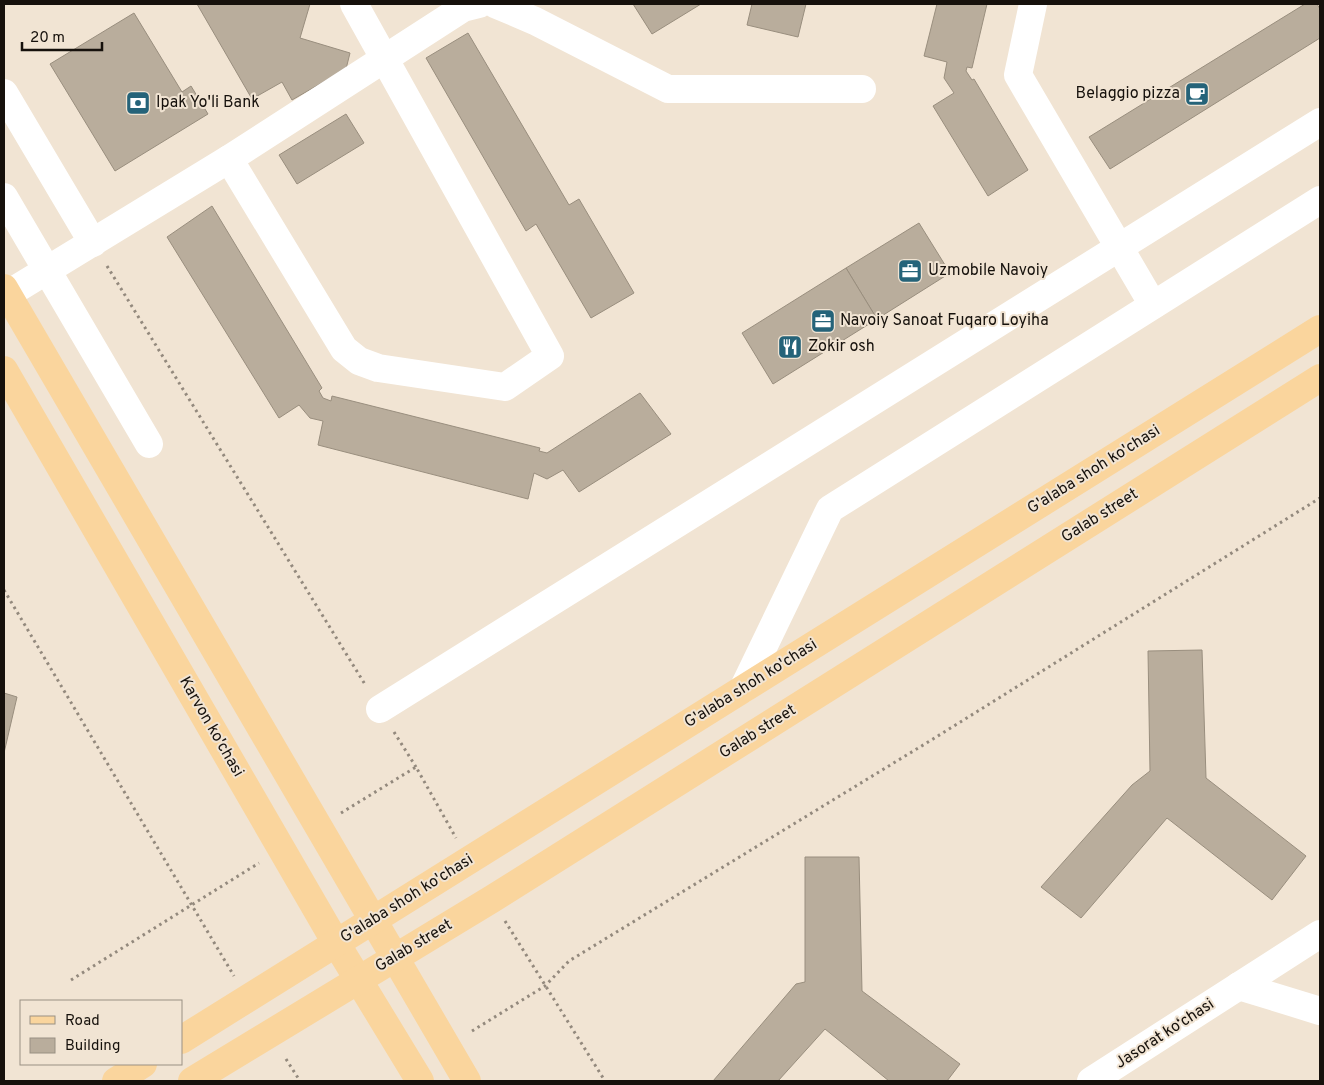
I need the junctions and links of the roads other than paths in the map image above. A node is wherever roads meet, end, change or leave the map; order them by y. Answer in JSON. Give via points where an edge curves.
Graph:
{"nodes":[{"id":1,"x":354,"y":4,"type":"edge"},
{"id":2,"x":495,"y":4,"type":"edge"},
{"id":3,"x":1033,"y":4,"type":"edge"},
{"id":4,"x":467,"y":5,"type":"edge"},
{"id":5,"x":383,"y":57,"type":"junction"},
{"id":6,"x":862,"y":88,"type":"dead end"},
{"id":7,"x":4,"y":93,"type":"edge"},
{"id":8,"x":1320,"y":122,"type":"edge"},
{"id":9,"x":229,"y":159,"type":"junction"},
{"id":10,"x":4,"y":197,"type":"edge"},
{"id":11,"x":1320,"y":200,"type":"edge"},
{"id":12,"x":93,"y":243,"type":"junction"},
{"id":13,"x":1119,"y":247,"type":"junction"},
{"id":14,"x":46,"y":271,"type":"junction"},
{"id":15,"x":6,"y":291,"type":"edge"},
{"id":16,"x":1153,"y":305,"type":"junction"},
{"id":17,"x":1320,"y":329,"type":"edge"},
{"id":18,"x":4,"y":370,"type":"edge"},
{"id":19,"x":1320,"y":378,"type":"edge"},
{"id":20,"x":149,"y":444,"type":"dead end"},
{"id":21,"x":743,"y":689,"type":"junction"},
{"id":22,"x":380,"y":709,"type":"road end"},
{"id":23,"x":372,"y":921,"type":"junction"},
{"id":24,"x":1320,"y":934,"type":"edge"},
{"id":25,"x":336,"y":943,"type":"junction"},
{"id":26,"x":394,"y":958,"type":"junction"},
{"id":27,"x":358,"y":978,"type":"junction"},
{"id":28,"x":1239,"y":986,"type":"junction"},
{"id":29,"x":1320,"y":1011,"type":"edge"},
{"id":30,"x":182,"y":1039,"type":"edge"},
{"id":31,"x":141,"y":1065,"type":"edge"},
{"id":32,"x":116,"y":1081,"type":"edge"},
{"id":33,"x":192,"y":1081,"type":"edge"},
{"id":34,"x":420,"y":1081,"type":"edge"},
{"id":35,"x":467,"y":1081,"type":"edge"},
{"id":36,"x":1091,"y":1081,"type":"edge"}],
"edges":[{"from":1,"to":5,"type":"street"},
{"from":2,"to":6,"type":"street","via":[[668,89]]},
{"from":3,"to":13,"type":"street","via":[[1018,75]]},
{"from":4,"to":5,"type":"street"},
{"from":5,"to":9,"type":"street"},
{"from":5,"to":9,"type":"street","via":[[550,356],[505,387],[378,368],[359,361],[344,348]]},
{"from":7,"to":12,"type":"street"},
{"from":8,"to":13,"type":"street"},
{"from":9,"to":12,"type":"street"},
{"from":10,"to":14,"type":"street"},
{"from":11,"to":16,"type":"street"},
{"from":12,"to":14,"type":"street"},
{"from":13,"to":16,"type":"street"},
{"from":13,"to":22,"type":"street"},
{"from":14,"to":15,"type":"street"},
{"from":14,"to":20,"type":"street"},
{"from":15,"to":23,"type":"main road"},
{"from":16,"to":21,"type":"street","via":[[830,508]]},
{"from":17,"to":21,"type":"main road","name":"G'alaba shoh ko'chasi"},
{"from":18,"to":25,"type":"main road","name":"Karvon ko'chasi"},
{"from":19,"to":26,"type":"main road","name":"Galab street"},
{"from":21,"to":23,"type":"main road","name":"G'alaba shoh ko'chasi"},
{"from":23,"to":25,"type":"main road","name":"G'alaba shoh ko'chasi"},
{"from":23,"to":26,"type":"main road"},
{"from":24,"to":28,"type":"street","name":"Jasorat ko‘chasi"},
{"from":25,"to":27,"type":"main road","name":"Karvon ko'chasi"},
{"from":25,"to":30,"type":"main road","name":"G'alaba shoh ko'chasi"},
{"from":26,"to":27,"type":"main road","name":"Galab street"},
{"from":26,"to":35,"type":"main road"},
{"from":27,"to":33,"type":"main road","name":"Galab street"},
{"from":27,"to":34,"type":"main road","name":"Karvon ko'chasi"},
{"from":28,"to":29,"type":"street"},
{"from":28,"to":36,"type":"street","name":"Jasorat ko‘chasi"},
{"from":31,"to":32,"type":"main road"}]}
